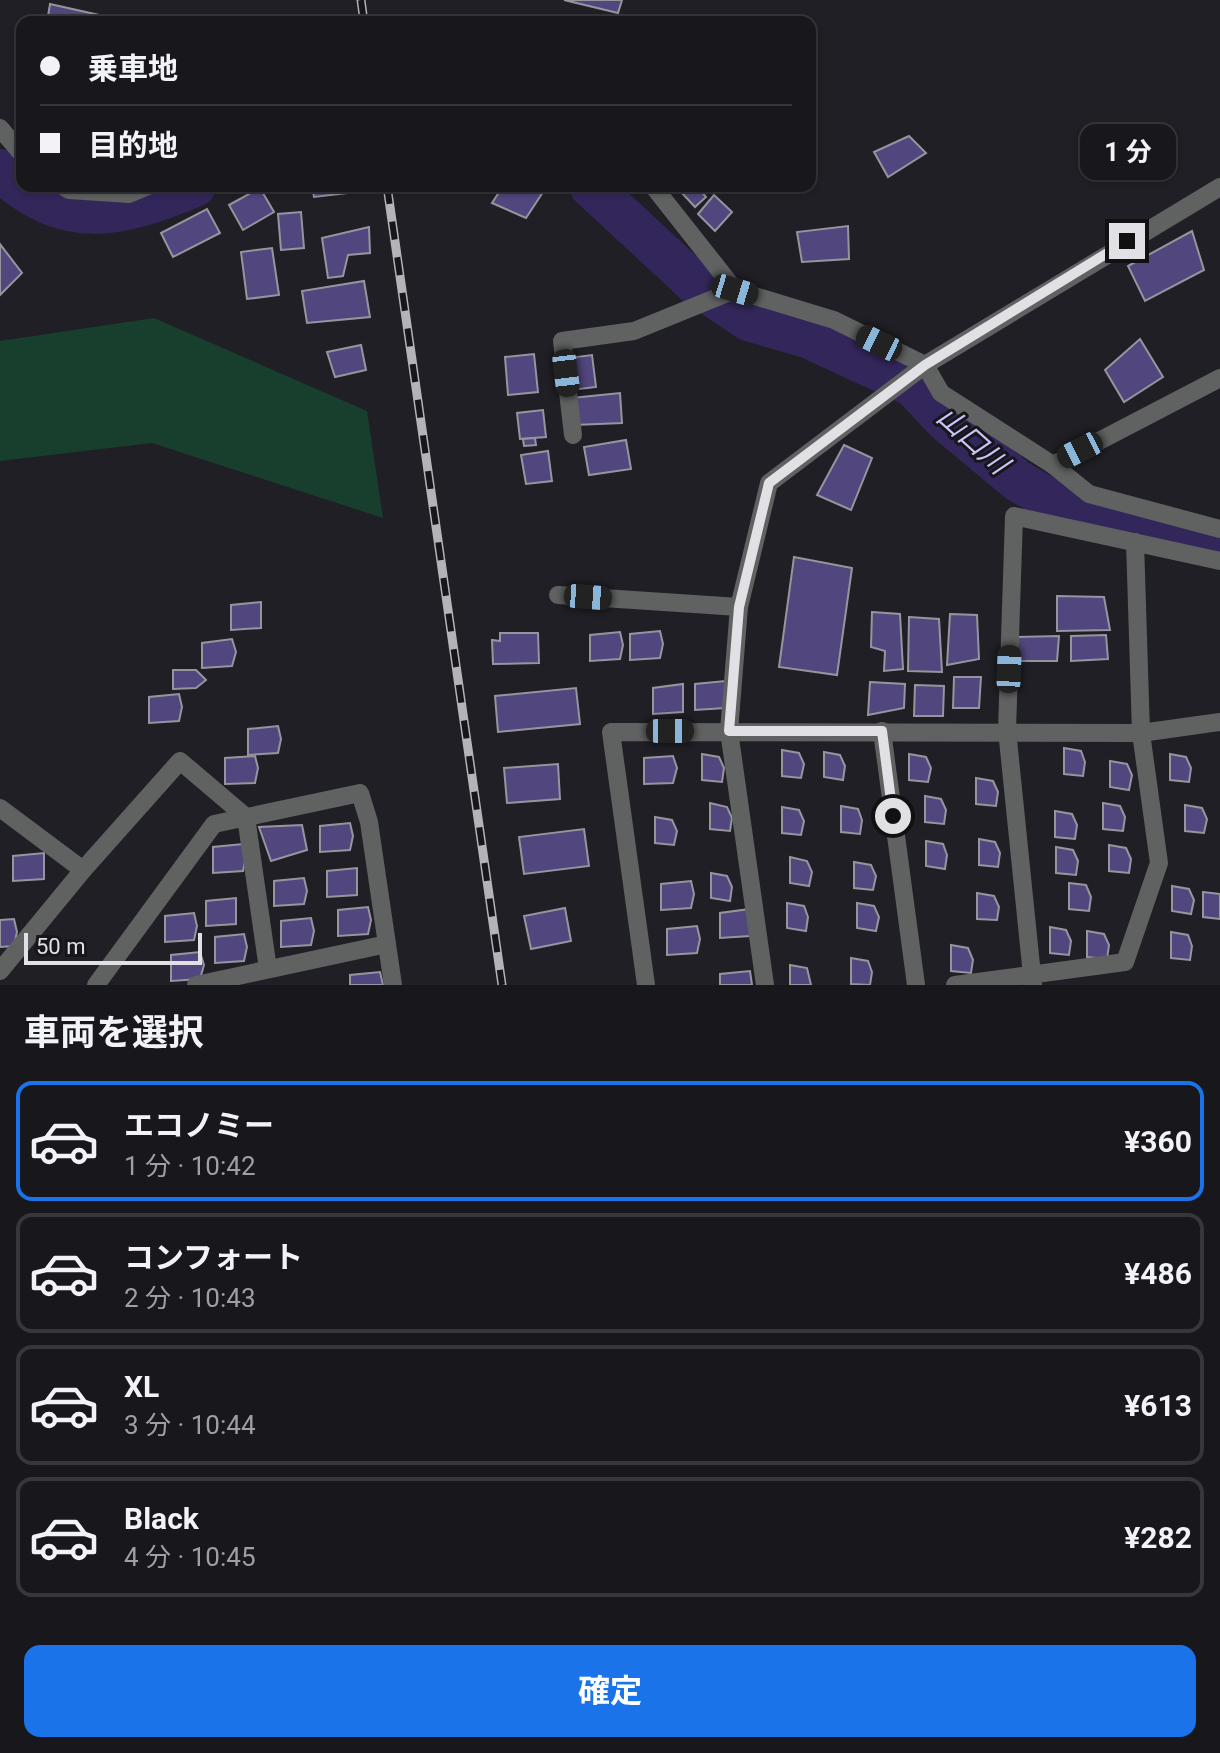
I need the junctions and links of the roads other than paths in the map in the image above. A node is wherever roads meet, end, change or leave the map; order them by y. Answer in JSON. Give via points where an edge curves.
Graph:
{"nodes":[{"id":1,"x":0,"y":128,"type":"edge"},
{"id":2,"x":16,"y":147,"type":"edge"},
{"id":3,"x":1220,"y":187,"type":"edge"},
{"id":4,"x":99,"y":192,"type":"edge"},
{"id":5,"x":134,"y":192,"type":"edge"},
{"id":6,"x":658,"y":192,"type":"edge"},
{"id":7,"x":734,"y":290,"type":"junction"},
{"id":8,"x":925,"y":365,"type":"junction"},
{"id":9,"x":1220,"y":378,"type":"edge"},
{"id":10,"x":573,"y":435,"type":"dead end"},
{"id":11,"x":1053,"y":465,"type":"junction"},
{"id":12,"x":1220,"y":529,"type":"edge"},
{"id":13,"x":1135,"y":542,"type":"junction"},
{"id":14,"x":1220,"y":561,"type":"edge"},
{"id":15,"x":558,"y":595,"type":"dead end"},
{"id":16,"x":739,"y":607,"type":"junction"},
{"id":17,"x":1220,"y":722,"type":"edge"},
{"id":18,"x":1007,"y":730,"type":"junction"},
{"id":19,"x":729,"y":731,"type":"junction"},
{"id":20,"x":882,"y":731,"type":"junction"},
{"id":21,"x":1141,"y":733,"type":"junction"},
{"id":22,"x":0,"y":808,"type":"edge"},
{"id":23,"x":246,"y":817,"type":"junction"},
{"id":24,"x":83,"y":870,"type":"junction"},
{"id":25,"x":387,"y":944,"type":"junction"},
{"id":26,"x":268,"y":969,"type":"junction"},
{"id":27,"x":0,"y":971,"type":"edge"},
{"id":28,"x":102,"y":977,"type":"edge"},
{"id":29,"x":1033,"y":979,"type":"edge"},
{"id":30,"x":119,"y":985,"type":"edge"},
{"id":31,"x":196,"y":985,"type":"edge"},
{"id":32,"x":393,"y":985,"type":"edge"},
{"id":33,"x":646,"y":985,"type":"edge"},
{"id":34,"x":765,"y":985,"type":"edge"},
{"id":35,"x":916,"y":985,"type":"edge"},
{"id":36,"x":955,"y":985,"type":"edge"}],
"edges":[{"from":1,"to":2,"type":"street"},
{"from":3,"to":8,"type":"street"},
{"from":4,"to":5,"type":"street"},
{"from":6,"to":7,"type":"street"},
{"from":7,"to":8,"type":"street","via":[[834,320]]},
{"from":7,"to":10,"type":"street","via":[[634,331],[562,341]]},
{"from":8,"to":11,"type":"street","via":[[941,393]]},
{"from":8,"to":16,"type":"street","via":[[769,483]]},
{"from":9,"to":11,"type":"street"},
{"from":11,"to":12,"type":"street","via":[[1089,494]]},
{"from":13,"to":14,"type":"street"},
{"from":13,"to":18,"type":"street","via":[[1014,516]]},
{"from":13,"to":21,"type":"street"},
{"from":15,"to":16,"type":"street"},
{"from":16,"to":19,"type":"street"},
{"from":17,"to":21,"type":"street"},
{"from":18,"to":20,"type":"street"},
{"from":18,"to":21,"type":"street"},
{"from":18,"to":29,"type":"street"},
{"from":19,"to":20,"type":"street"},
{"from":19,"to":33,"type":"street","via":[[611,732]]},
{"from":19,"to":34,"type":"street"},
{"from":20,"to":35,"type":"street"},
{"from":21,"to":29,"type":"street","via":[[1159,863],[1125,962]]},
{"from":22,"to":24,"type":"street"},
{"from":23,"to":24,"type":"street","via":[[180,761]]},
{"from":23,"to":25,"type":"street","via":[[360,793]]},
{"from":23,"to":26,"type":"street"},
{"from":23,"to":28,"type":"street","via":[[214,824]]},
{"from":24,"to":27,"type":"street"},
{"from":25,"to":26,"type":"street"},
{"from":25,"to":32,"type":"street"},
{"from":26,"to":31,"type":"street"},
{"from":28,"to":30,"type":"street"},
{"from":29,"to":36,"type":"street"}]}
